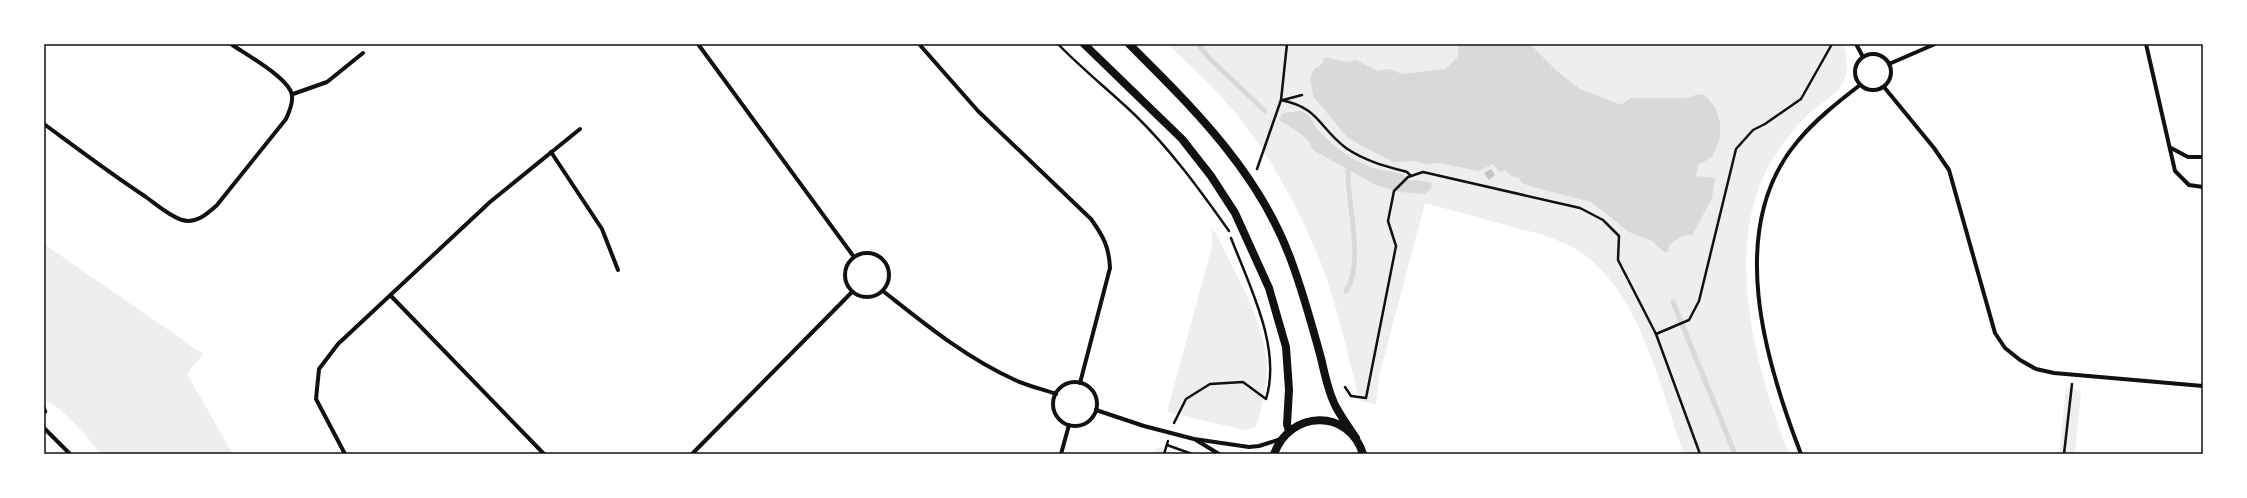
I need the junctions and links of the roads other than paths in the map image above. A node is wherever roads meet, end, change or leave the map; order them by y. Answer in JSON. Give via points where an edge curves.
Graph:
{"nodes":[{"id":1,"x":231,"y":44,"type":"edge"},
{"id":2,"x":699,"y":44,"type":"edge"},
{"id":3,"x":920,"y":44,"type":"edge"},
{"id":4,"x":1084,"y":44,"type":"edge"},
{"id":5,"x":1129,"y":44,"type":"edge"},
{"id":6,"x":1856,"y":44,"type":"edge"},
{"id":7,"x":1934,"y":44,"type":"edge"},
{"id":8,"x":2146,"y":44,"type":"edge"},
{"id":9,"x":363,"y":53,"type":"dead end"},
{"id":10,"x":1863,"y":57,"type":"junction"},
{"id":11,"x":1889,"y":64,"type":"junction"},
{"id":12,"x":1860,"y":85,"type":"junction"},
{"id":13,"x":1884,"y":87,"type":"junction"},
{"id":14,"x":292,"y":94,"type":"junction"},
{"id":15,"x":44,"y":124,"type":"edge"},
{"id":16,"x":580,"y":129,"type":"dead end"},
{"id":17,"x":2171,"y":148,"type":"junction"},
{"id":18,"x":551,"y":152,"type":"junction"},
{"id":19,"x":2203,"y":157,"type":"edge"},
{"id":20,"x":2203,"y":188,"type":"edge"},
{"id":21,"x":854,"y":257,"type":"junction"},
{"id":22,"x":618,"y":270,"type":"dead end"},
{"id":23,"x":852,"y":292,"type":"junction"},
{"id":24,"x":883,"y":292,"type":"junction"},
{"id":25,"x":391,"y":296,"type":"junction"},
{"id":26,"x":1080,"y":383,"type":"junction"},
{"id":27,"x":2203,"y":386,"type":"edge"},
{"id":28,"x":1056,"y":394,"type":"junction"},
{"id":29,"x":1096,"y":410,"type":"junction"},
{"id":30,"x":1069,"y":425,"type":"junction"},
{"id":31,"x":44,"y":428,"type":"edge"},
{"id":32,"x":1289,"y":431,"type":"junction"},
{"id":33,"x":1356,"y":438,"type":"junction"},
{"id":34,"x":1194,"y":439,"type":"junction"},
{"id":35,"x":1281,"y":439,"type":"junction"},
{"id":36,"x":70,"y":454,"type":"edge"},
{"id":37,"x":345,"y":454,"type":"edge"},
{"id":38,"x":544,"y":454,"type":"edge"},
{"id":39,"x":692,"y":454,"type":"edge"},
{"id":40,"x":1061,"y":454,"type":"edge"},
{"id":41,"x":1219,"y":454,"type":"edge"},
{"id":42,"x":1274,"y":454,"type":"edge"},
{"id":43,"x":1363,"y":454,"type":"edge"},
{"id":44,"x":1801,"y":454,"type":"edge"}],
"edges":[{"from":1,"to":14,"type":"street","via":[[287,83]]},
{"from":2,"to":21,"type":"street"},
{"from":3,"to":26,"type":"street","via":[[978,111],[1091,219],[1102,235],[1110,252],[1110,268]]},
{"from":4,"to":32,"type":"main road","via":[[1182,139],[1211,176],[1235,213],[1269,288],[1286,347]]},
{"from":5,"to":33,"type":"main road","via":[[1208,125],[1253,185],[1290,258],[1308,309],[1327,384],[1336,407]]},
{"from":6,"to":10,"type":"street"},
{"from":7,"to":11,"type":"street"},
{"from":8,"to":17,"type":"street"},
{"from":9,"to":14,"type":"street","via":[[327,82]]},
{"from":10,"to":11,"type":"street","via":[[1876,54],[1882,56]]},
{"from":10,"to":12,"type":"street","via":[[1855,70]]},
{"from":11,"to":13,"type":"street","via":[[1890,78]]},
{"from":12,"to":13,"type":"street","via":[[1872,90]]},
{"from":12,"to":44,"type":"street","via":[[1796,142],[1770,184],[1758,239],[1757,275],[1766,344],[1775,381]]},
{"from":13,"to":27,"type":"street","via":[[1949,170],[1988,312],[1995,333],[2005,348],[2036,369],[2073,375]]},
{"from":14,"to":15,"type":"street","via":[[291,108],[286,120],[217,205],[204,217],[194,220],[182,220],[168,212]]},
{"from":16,"to":18,"type":"street"},
{"from":17,"to":19,"type":"street","via":[[2188,156]]},
{"from":17,"to":20,"type":"street","via":[[2174,166],[2181,179],[2189,185]]},
{"from":18,"to":22,"type":"street","via":[[602,229]]},
{"from":18,"to":25,"type":"street","via":[[490,202]]},
{"from":21,"to":23,"type":"street","via":[[845,274]]},
{"from":21,"to":24,"type":"street","via":[[875,254],[886,264],[890,278]]},
{"from":23,"to":24,"type":"street","via":[[871,297]]},
{"from":23,"to":39,"type":"street"},
{"from":24,"to":28,"type":"street","via":[[950,343],[979,361],[1016,380]]},
{"from":25,"to":37,"type":"street","via":[[338,344],[319,369],[316,399]]},
{"from":25,"to":38,"type":"street"},
{"from":26,"to":28,"type":"street","via":[[1066,384]]},
{"from":26,"to":29,"type":"street","via":[[1086,385],[1096,396]]},
{"from":28,"to":30,"type":"street","via":[[1055,413]]},
{"from":29,"to":30,"type":"street","via":[[1089,421]]},
{"from":29,"to":34,"type":"street"},
{"from":30,"to":40,"type":"street"},
{"from":31,"to":36,"type":"street"},
{"from":32,"to":33,"type":"main road","via":[[1302,423],[1316,420],[1331,421],[1345,428]]},
{"from":32,"to":35,"type":"main road"},
{"from":33,"to":43,"type":"main road"},
{"from":34,"to":35,"type":"street","via":[[1249,447]]},
{"from":34,"to":41,"type":"street"},
{"from":35,"to":42,"type":"main road"}]}
